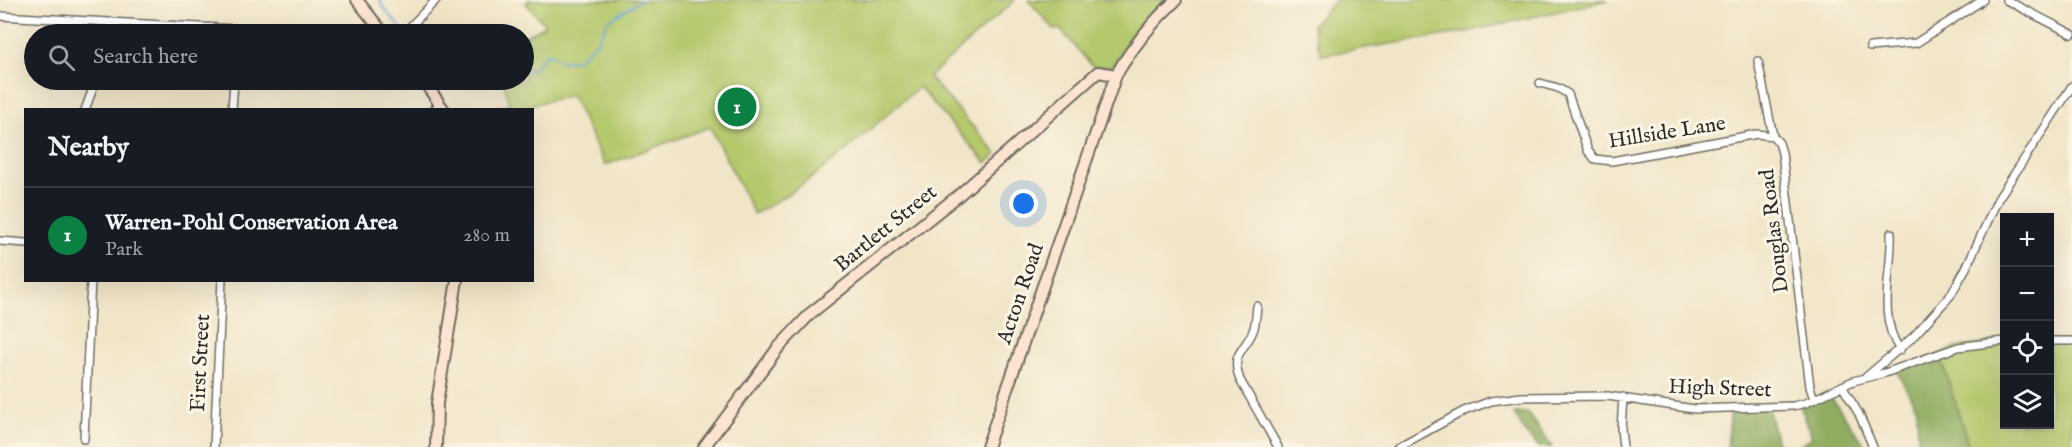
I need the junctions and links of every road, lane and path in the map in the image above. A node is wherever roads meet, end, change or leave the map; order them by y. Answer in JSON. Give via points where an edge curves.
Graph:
{"nodes":[{"id":1,"x":357,"y":0,"type":"edge"},
{"id":2,"x":436,"y":0,"type":"edge"},
{"id":3,"x":1176,"y":0,"type":"edge"},
{"id":4,"x":1983,"y":0,"type":"edge"},
{"id":5,"x":2006,"y":0,"type":"edge"},
{"id":6,"x":0,"y":16,"type":"edge"},
{"id":7,"x":111,"y":22,"type":"joint"},
{"id":8,"x":136,"y":24,"type":"edge"},
{"id":9,"x":376,"y":24,"type":"edge"},
{"id":10,"x":413,"y":24,"type":"edge"},
{"id":11,"x":2072,"y":34,"type":"edge"},
{"id":12,"x":1870,"y":47,"type":"dead end"},
{"id":13,"x":1758,"y":61,"type":"dead end"},
{"id":14,"x":1116,"y":75,"type":"junction"},
{"id":15,"x":1540,"y":83,"type":"dead end"},
{"id":16,"x":2072,"y":86,"type":"edge"},
{"id":17,"x":92,"y":90,"type":"edge"},
{"id":18,"x":233,"y":90,"type":"edge"},
{"id":19,"x":429,"y":90,"type":"edge"},
{"id":20,"x":86,"y":108,"type":"edge"},
{"id":21,"x":232,"y":108,"type":"edge"},
{"id":22,"x":439,"y":108,"type":"edge"},
{"id":23,"x":1773,"y":136,"type":"junction"},
{"id":24,"x":1891,"y":233,"type":"dead end"},
{"id":25,"x":0,"y":241,"type":"edge"},
{"id":26,"x":24,"y":243,"type":"edge"},
{"id":27,"x":91,"y":282,"type":"edge"},
{"id":28,"x":222,"y":282,"type":"edge"},
{"id":29,"x":458,"y":282,"type":"edge"},
{"id":30,"x":1257,"y":306,"type":"dead end"},
{"id":31,"x":2054,"y":341,"type":"edge"},
{"id":32,"x":2072,"y":341,"type":"edge"},
{"id":33,"x":2000,"y":342,"type":"edge"},
{"id":34,"x":1900,"y":350,"type":"junction"},
{"id":35,"x":1864,"y":378,"type":"junction"},
{"id":36,"x":1842,"y":386,"type":"junction"},
{"id":37,"x":1623,"y":397,"type":"junction"},
{"id":38,"x":1814,"y":399,"type":"junction"},
{"id":39,"x":84,"y":439,"type":"dead end"},
{"id":40,"x":214,"y":447,"type":"edge"},
{"id":41,"x":436,"y":447,"type":"edge"},
{"id":42,"x":704,"y":447,"type":"edge"},
{"id":43,"x":987,"y":447,"type":"edge"},
{"id":44,"x":1278,"y":447,"type":"edge"},
{"id":45,"x":1398,"y":447,"type":"edge"},
{"id":46,"x":1623,"y":447,"type":"edge"},
{"id":47,"x":1874,"y":447,"type":"edge"}],
"edges":[{"from":1,"to":9,"type":"main road"},
{"from":2,"to":10,"type":"street"},
{"from":3,"to":14,"type":"main road","name":"Acton Road","via":[[1133,46]]},
{"from":4,"to":12,"type":"street","via":[[1916,43]]},
{"from":5,"to":11,"type":"street"},
{"from":6,"to":7,"type":"street"},
{"from":7,"to":8,"type":"street"},
{"from":13,"to":23,"type":"street","name":"Douglas Road"},
{"from":14,"to":42,"type":"main road","name":"Bartlett Street","via":[[1098,72],[959,195],[811,313],[778,348]]},
{"from":14,"to":43,"type":"main road","name":"Acton Road"},
{"from":15,"to":23,"type":"street","name":"Hillside Lane","via":[[1568,94],[1587,151],[1601,160],[1757,134]]},
{"from":16,"to":34,"type":"street","via":[[1998,199],[1950,296]]},
{"from":17,"to":20,"type":"street"},
{"from":18,"to":21,"type":"street"},
{"from":19,"to":22,"type":"main road"},
{"from":23,"to":38,"type":"street","name":"Douglas Road","via":[[1782,153]]},
{"from":24,"to":34,"type":"street","via":[[1887,306]]},
{"from":25,"to":26,"type":"street"},
{"from":27,"to":39,"type":"street"},
{"from":28,"to":40,"type":"street","name":"First Street"},
{"from":29,"to":41,"type":"main road","via":[[437,403]]},
{"from":30,"to":44,"type":"street","via":[[1253,330],[1236,357],[1236,371]]},
{"from":31,"to":32,"type":"street"},
{"from":33,"to":35,"type":"street","name":"High Street","via":[[1958,347]]},
{"from":34,"to":35,"type":"street"},
{"from":35,"to":36,"type":"street","name":"High Street"},
{"from":36,"to":38,"type":"street","name":"High Street"},
{"from":36,"to":47,"type":"street"},
{"from":37,"to":38,"type":"street","name":"High Street","via":[[1705,409],[1786,407]]},
{"from":37,"to":45,"type":"street","name":"High Street","via":[[1537,396],[1491,401],[1450,417]]},
{"from":37,"to":46,"type":"street"}]}
